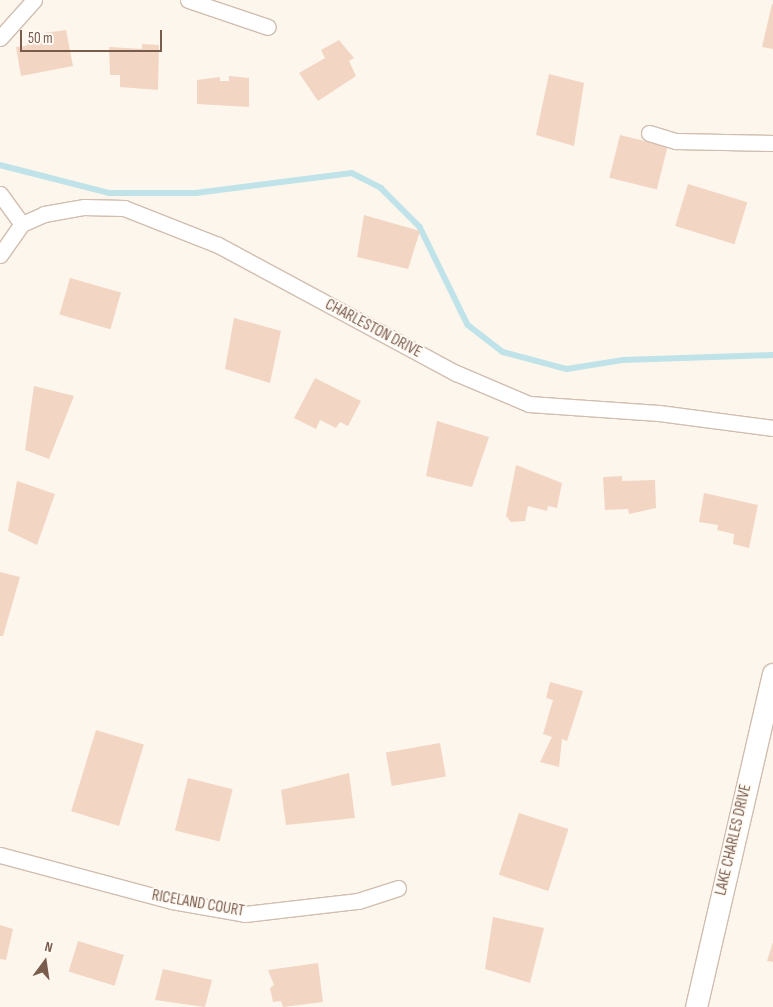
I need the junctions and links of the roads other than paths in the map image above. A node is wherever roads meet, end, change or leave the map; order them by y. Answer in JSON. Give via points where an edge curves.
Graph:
{"nodes":[{"id":1,"x":34,"y":0,"type":"edge"},
{"id":2,"x":188,"y":0,"type":"edge"},
{"id":3,"x":268,"y":26,"type":"dead end"},
{"id":4,"x":0,"y":38,"type":"edge"},
{"id":5,"x":650,"y":133,"type":"dead end"},
{"id":6,"x":773,"y":143,"type":"edge"},
{"id":7,"x":0,"y":194,"type":"edge"},
{"id":8,"x":22,"y":224,"type":"junction"},
{"id":9,"x":0,"y":255,"type":"edge"},
{"id":10,"x":773,"y":428,"type":"edge"},
{"id":11,"x":773,"y":674,"type":"edge"},
{"id":12,"x":0,"y":855,"type":"edge"},
{"id":13,"x":398,"y":888,"type":"dead end"},
{"id":14,"x":696,"y":1007,"type":"edge"}],
"edges":[{"from":1,"to":4,"type":"street"},
{"from":2,"to":3,"type":"street"},
{"from":5,"to":6,"type":"street","via":[[676,141]]},
{"from":7,"to":8,"type":"street"},
{"from":8,"to":9,"type":"street"},
{"from":8,"to":10,"type":"street","name":"CHARLESTON DRIVE","via":[[84,207],[124,208],[218,245],[456,373],[529,404],[659,413]]},
{"from":11,"to":14,"type":"street","name":"LAKE CHARLES DRIVE"},
{"from":12,"to":13,"type":"street","name":"RICELAND COURT","via":[[172,902],[245,914],[358,901]]}]}
